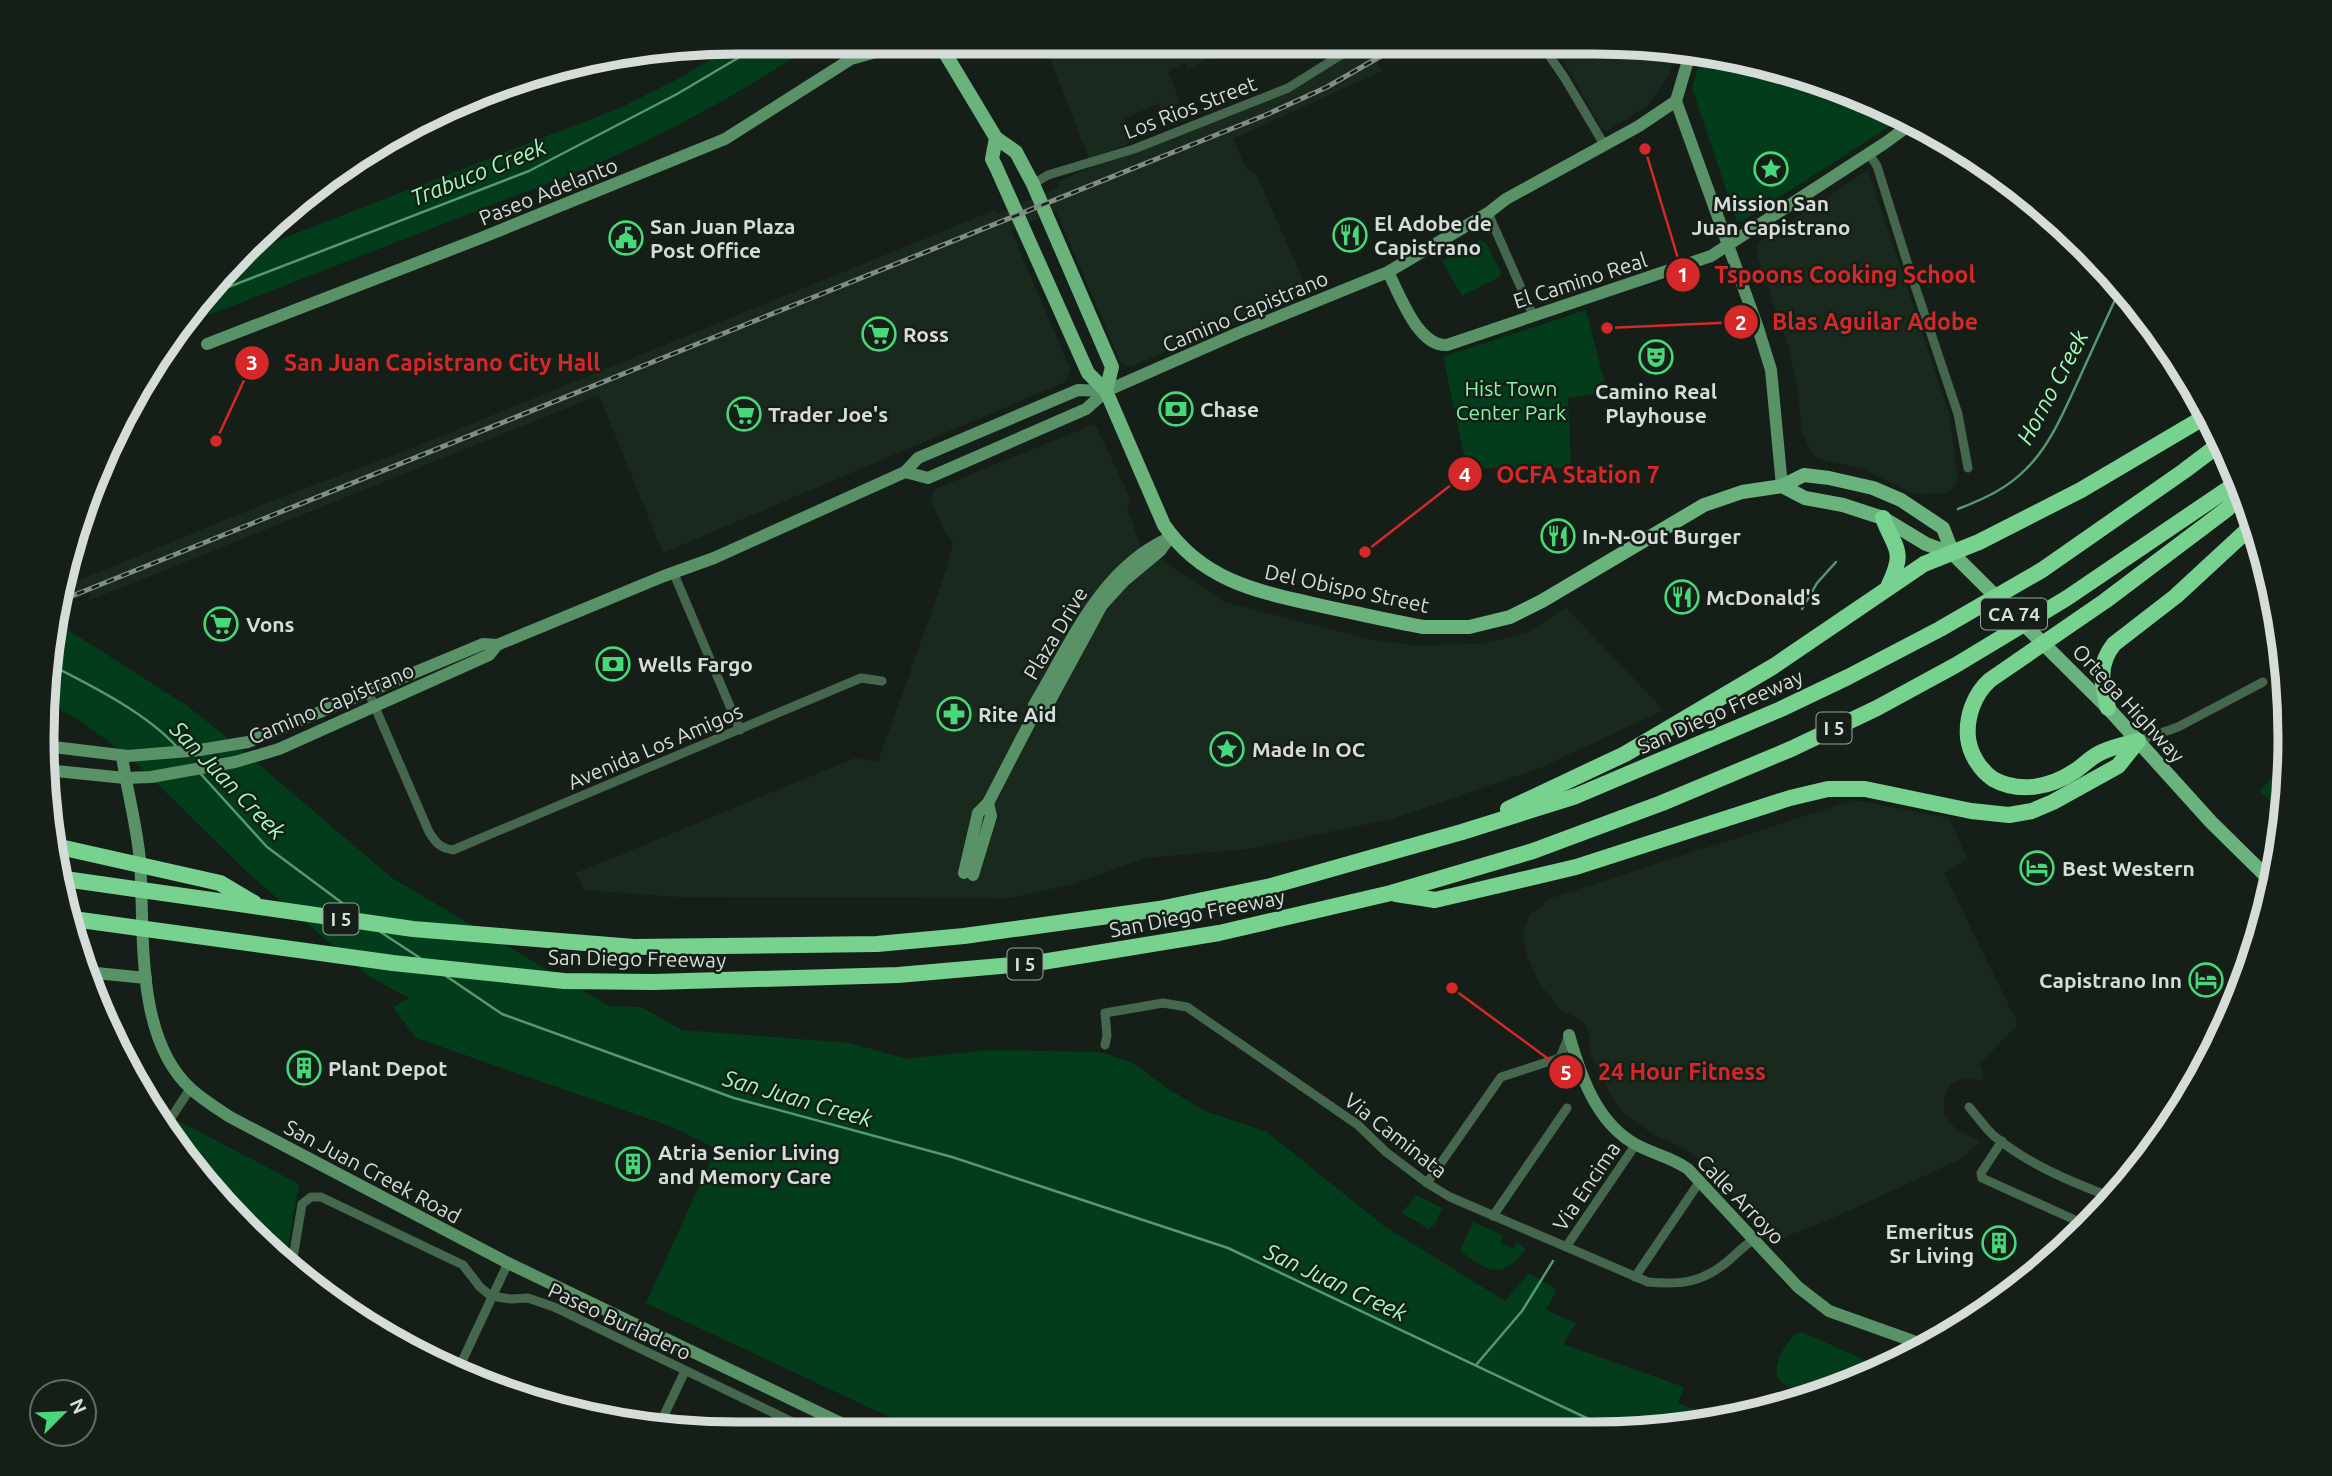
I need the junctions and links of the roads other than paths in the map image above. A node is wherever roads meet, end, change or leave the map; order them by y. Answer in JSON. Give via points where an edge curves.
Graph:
{"nodes":[{"id":1,"x":869,"y":54,"type":"edge"},
{"id":2,"x":946,"y":54,"type":"edge"},
{"id":3,"x":1342,"y":54,"type":"edge"},
{"id":4,"x":1548,"y":54,"type":"edge"},
{"id":5,"x":1688,"y":61,"type":"edge"},
{"id":6,"x":1676,"y":101,"type":"junction"},
{"id":7,"x":1904,"y":129,"type":"edge"},
{"id":8,"x":996,"y":138,"type":"junction"},
{"id":9,"x":1605,"y":146,"type":"junction"},
{"id":10,"x":1869,"y":154,"type":"junction"},
{"id":11,"x":1033,"y":184,"type":"junction"},
{"id":12,"x":1488,"y":213,"type":"junction"},
{"id":13,"x":1727,"y":246,"type":"junction"},
{"id":14,"x":1388,"y":272,"type":"junction"},
{"id":15,"x":1533,"y":315,"type":"junction"},
{"id":16,"x":207,"y":344,"type":"dead end"},
{"id":17,"x":1107,"y":391,"type":"junction"},
{"id":18,"x":2199,"y":421,"type":"edge"},
{"id":19,"x":2213,"y":449,"type":"edge"},
{"id":20,"x":1968,"y":468,"type":"dead end"},
{"id":21,"x":905,"y":472,"type":"junction"},
{"id":22,"x":1782,"y":486,"type":"junction"},
{"id":23,"x":2230,"y":487,"type":"edge"},
{"id":24,"x":2235,"y":501,"type":"edge"},
{"id":25,"x":1883,"y":517,"type":"junction"},
{"id":26,"x":2245,"y":532,"type":"edge"},
{"id":27,"x":1171,"y":536,"type":"junction"},
{"id":28,"x":1953,"y":554,"type":"junction"},
{"id":29,"x":674,"y":574,"type":"junction"},
{"id":30,"x":1889,"y":585,"type":"junction"},
{"id":31,"x":497,"y":645,"type":"junction"},
{"id":32,"x":882,"y":681,"type":"dead end"},
{"id":33,"x":2263,"y":682,"type":"dead end"},
{"id":34,"x":368,"y":691,"type":"junction"},
{"id":35,"x":375,"y":707,"type":"junction"},
{"id":36,"x":2108,"y":708,"type":"junction"},
{"id":37,"x":740,"y":730,"type":"junction"},
{"id":38,"x":2138,"y":741,"type":"junction"},
{"id":39,"x":54,"y":747,"type":"edge"},
{"id":40,"x":125,"y":756,"type":"junction"},
{"id":41,"x":55,"y":771,"type":"edge"},
{"id":42,"x":125,"y":778,"type":"junction"},
{"id":43,"x":1462,"y":832,"type":"junction"},
{"id":44,"x":63,"y":847,"type":"edge"},
{"id":45,"x":968,"y":874,"type":"dead end"},
{"id":46,"x":2264,"y":874,"type":"edge"},
{"id":47,"x":69,"y":880,"type":"edge"},
{"id":48,"x":1391,"y":893,"type":"junction"},
{"id":49,"x":266,"y":908,"type":"junction"},
{"id":50,"x":80,"y":920,"type":"edge"},
{"id":51,"x":96,"y":973,"type":"edge"},
{"id":52,"x":146,"y":978,"type":"junction"},
{"id":53,"x":1569,"y":1035,"type":"joint"},
{"id":54,"x":1105,"y":1045,"type":"dead end"},
{"id":55,"x":190,"y":1088,"type":"junction"},
{"id":56,"x":1969,"y":1107,"type":"dead end"},
{"id":57,"x":1567,"y":1108,"type":"dead end"},
{"id":58,"x":170,"y":1119,"type":"edge"},
{"id":59,"x":2002,"y":1141,"type":"junction"},
{"id":60,"x":1636,"y":1144,"type":"junction"},
{"id":61,"x":1700,"y":1181,"type":"junction"},
{"id":62,"x":1427,"y":1184,"type":"junction"},
{"id":63,"x":2103,"y":1194,"type":"edge"},
{"id":64,"x":1493,"y":1216,"type":"junction"},
{"id":65,"x":2077,"y":1221,"type":"edge"},
{"id":66,"x":1754,"y":1239,"type":"junction"},
{"id":67,"x":1566,"y":1247,"type":"junction"},
{"id":68,"x":293,"y":1257,"type":"edge"},
{"id":69,"x":508,"y":1263,"type":"junction"},
{"id":70,"x":1635,"y":1277,"type":"junction"},
{"id":71,"x":491,"y":1296,"type":"junction"},
{"id":72,"x":1914,"y":1341,"type":"edge"},
{"id":73,"x":461,"y":1363,"type":"edge"},
{"id":74,"x":685,"y":1371,"type":"junction"},
{"id":75,"x":663,"y":1417,"type":"edge"},
{"id":76,"x":792,"y":1422,"type":"edge"},
{"id":77,"x":838,"y":1422,"type":"edge"}],
"edges":[{"from":1,"to":16,"type":"main road","name":"Paseo Adelanto","via":[[852,59],[725,139]]},
{"from":2,"to":8,"type":"main road","name":"Del Obispo Street"},
{"from":3,"to":11,"type":"street","name":"Los Rios Street","via":[[1278,92]]},
{"from":4,"to":9,"type":"street"},
{"from":5,"to":6,"type":"main road"},
{"from":6,"to":9,"type":"main road","name":"Camino Capistrano"},
{"from":6,"to":13,"type":"main road"},
{"from":7,"to":10,"type":"main road","name":"El Camino Real"},
{"from":8,"to":11,"type":"main road","name":"Del Obispo Street","via":[[1016,152]]},
{"from":8,"to":17,"type":"main road","name":"Del Obispo Street","via":[[992,159],[1088,373]]},
{"from":9,"to":12,"type":"main road","name":"Camino Capistrano"},
{"from":10,"to":13,"type":"main road","name":"El Camino Real"},
{"from":10,"to":20,"type":"street","via":[[1877,166],[1958,414]]},
{"from":11,"to":17,"type":"main road","name":"Del Obispo Street","via":[[1112,367]]},
{"from":12,"to":14,"type":"main road","name":"Camino Capistrano"},
{"from":12,"to":15,"type":"street"},
{"from":13,"to":15,"type":"main road","name":"El Camino Real","via":[[1708,258]]},
{"from":13,"to":22,"type":"main road","via":[[1771,370]]},
{"from":14,"to":15,"type":"main road","name":"El Camino Real","via":[[1421,333],[1433,344],[1447,345]]},
{"from":14,"to":17,"type":"main road","name":"Camino Capistrano"},
{"from":17,"to":21,"type":"main road","name":"Camino Capistrano","via":[[1078,390],[918,458]]},
{"from":17,"to":21,"type":"main road","name":"Camino Capistrano","via":[[1086,409],[928,478]]},
{"from":17,"to":27,"type":"main road","name":"Del Obispo Street"},
{"from":18,"to":28,"type":"highway","via":[[2081,490]]},
{"from":19,"to":43,"type":"highway","name":"San Diego Freeway","number":"I 5","via":[[2042,570],[1848,677],[1576,796]]},
{"from":21,"to":29,"type":"main road","name":"Camino Capistrano"},
{"from":22,"to":25,"type":"main road","name":"Ortega Highway","via":[[1805,498]]},
{"from":22,"to":27,"type":"main road","name":"Del Obispo Street","via":[[1742,492],[1704,505],[1527,610],[1493,623],[1456,628],[1423,627],[1255,590],[1205,566]]},
{"from":22,"to":28,"type":"main road","name":"Ortega Highway","via":[[1804,475],[1884,492],[1943,528]]},
{"from":23,"to":48,"type":"highway","name":"San Diego Freeway","number":"I 5","via":[[2067,598],[1956,666],[1852,720],[1662,803],[1533,851]]},
{"from":24,"to":38,"type":"highway","via":[[2105,601],[1990,680],[1972,704],[1968,727],[1968,741],[1978,765],[2000,782],[2024,788],[2053,782],[2101,752]]},
{"from":25,"to":28,"type":"main road","name":"Ortega Highway","via":[[1926,544]]},
{"from":25,"to":30,"type":"highway","via":[[1899,553]]},
{"from":26,"to":36,"type":"highway","via":[[2108,652],[2101,679]]},
{"from":27,"to":45,"type":"main road","name":"Plaza Drive","via":[[1142,554],[1094,601],[1034,705],[1038,711],[988,803],[991,816]]},
{"from":28,"to":30,"type":"highway","via":[[1924,564]]},
{"from":28,"to":36,"type":"main road","name":"Ortega Highway","number":"CA 74"},
{"from":29,"to":31,"type":"main road","name":"Camino Capistrano"},
{"from":29,"to":37,"type":"street"},
{"from":30,"to":43,"type":"highway","via":[[1774,666],[1625,754]]},
{"from":31,"to":34,"type":"main road","name":"Camino Capistrano","via":[[483,644]]},
{"from":31,"to":35,"type":"main road","name":"Camino Capistrano","via":[[489,655]]},
{"from":32,"to":37,"type":"street","name":"Avenida Los Amigos","via":[[861,678]]},
{"from":33,"to":38,"type":"street","via":[[2183,724]]},
{"from":34,"to":35,"type":"street"},
{"from":34,"to":40,"type":"main road","name":"Camino Capistrano","via":[[248,742]]},
{"from":35,"to":37,"type":"street","name":"Avenida Los Amigos","via":[[429,832],[442,848],[453,850]]},
{"from":35,"to":42,"type":"main road","name":"Camino Capistrano","via":[[263,755],[206,769]]},
{"from":36,"to":38,"type":"main road","name":"Ortega Highway","number":"CA 74"},
{"from":38,"to":46,"type":"main road","name":"Ortega Highway","number":"CA 74"},
{"from":38,"to":48,"type":"highway","via":[[2118,766],[2032,811],[1996,814],[1864,789],[1828,789],[1576,867],[1435,900]]},
{"from":39,"to":40,"type":"main road","name":"Camino Capistrano"},
{"from":40,"to":42,"type":"main road","name":"San Juan Creek Road"},
{"from":41,"to":42,"type":"main road","name":"Camino Capistrano"},
{"from":42,"to":52,"type":"main road","name":"San Juan Creek Road","via":[[139,858]]},
{"from":43,"to":49,"type":"highway","name":"San Diego Freeway","number":"I 5","via":[[1270,886],[1159,909],[877,944],[635,947],[413,929]]},
{"from":44,"to":49,"type":"highway","via":[[220,883]]},
{"from":47,"to":49,"type":"highway","name":"San Diego Freeway","number":"I 5"},
{"from":48,"to":50,"type":"highway","name":"San Diego Freeway","number":"I 5","via":[[1219,933],[1036,963],[898,975],[653,982],[564,981],[393,964]]},
{"from":51,"to":52,"type":"main road"},
{"from":52,"to":55,"type":"main road","name":"San Juan Creek Road","via":[[161,1047]]},
{"from":53,"to":60,"type":"main road","name":"Calle Arroyo","via":[[1597,1105],[1610,1125]]},
{"from":53,"to":62,"type":"street","via":[[1560,1058],[1501,1077]]},
{"from":54,"to":62,"type":"street","name":"Via Caminata","via":[[1105,1013],[1163,1003],[1187,1007],[1358,1125]]},
{"from":55,"to":58,"type":"street"},
{"from":55,"to":69,"type":"main road","name":"San Juan Creek Road","via":[[230,1117]]},
{"from":56,"to":59,"type":"street"},
{"from":57,"to":64,"type":"street"},
{"from":59,"to":63,"type":"street","via":[[2064,1178]]},
{"from":59,"to":65,"type":"street","via":[[1982,1178]]},
{"from":60,"to":61,"type":"main road","name":"Calle Arroyo","via":[[1675,1160]]},
{"from":60,"to":67,"type":"street","name":"Via Encima"},
{"from":61,"to":66,"type":"main road","name":"Calle Arroyo"},
{"from":61,"to":70,"type":"street"},
{"from":62,"to":64,"type":"street","name":"Via Caminata"},
{"from":64,"to":67,"type":"street","name":"Via Caminata"},
{"from":66,"to":70,"type":"street","name":"Via Caminata","via":[[1701,1278],[1676,1284]]},
{"from":66,"to":72,"type":"main road","name":"Calle Arroyo","via":[[1798,1287],[1829,1311]]},
{"from":67,"to":70,"type":"street","name":"Via Caminata"},
{"from":68,"to":71,"type":"street","via":[[302,1204],[310,1197],[321,1197],[463,1265]]},
{"from":69,"to":71,"type":"street"},
{"from":69,"to":77,"type":"main road","name":"San Juan Creek Road"},
{"from":71,"to":73,"type":"street"},
{"from":71,"to":74,"type":"street","name":"Paseo Burladero","via":[[539,1301]]},
{"from":74,"to":75,"type":"street"},
{"from":74,"to":76,"type":"street","name":"Paseo Burladero"}]}
